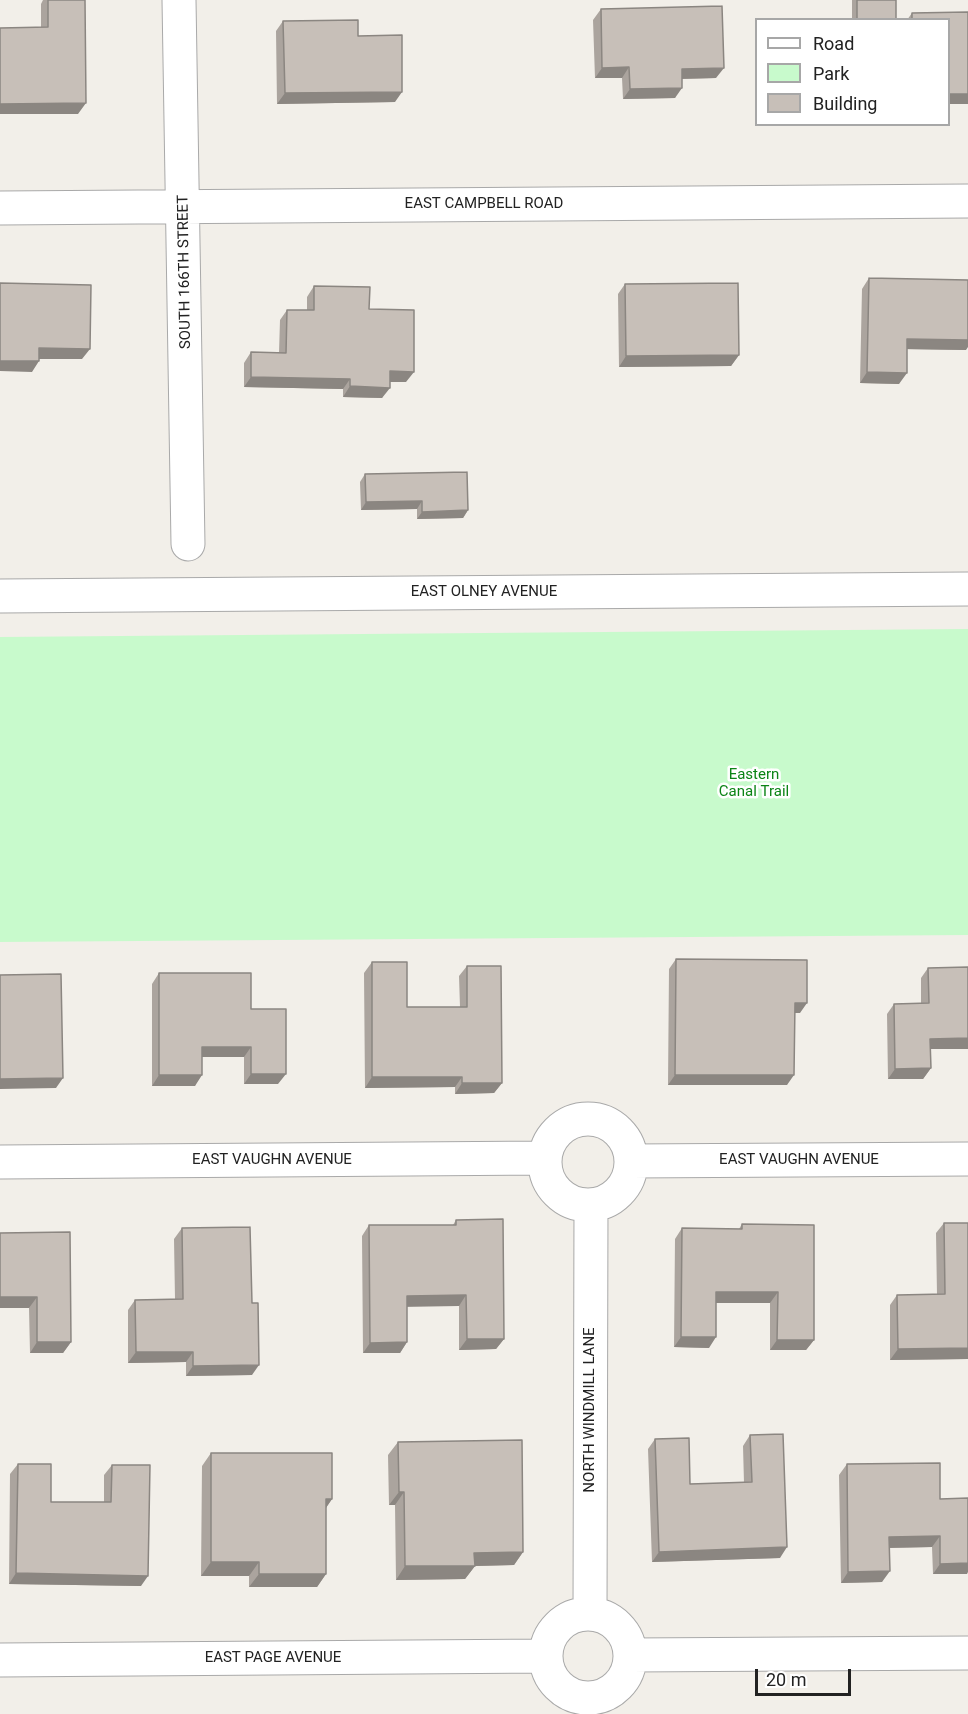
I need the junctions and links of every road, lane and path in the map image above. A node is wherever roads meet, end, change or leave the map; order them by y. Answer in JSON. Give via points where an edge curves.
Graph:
{"nodes":[{"id":1,"x":179,"y":0,"type":"edge"},
{"id":2,"x":968,"y":201,"type":"edge"},
{"id":3,"x":184,"y":206,"type":"junction"},
{"id":4,"x":0,"y":208,"type":"edge"},
{"id":5,"x":188,"y":544,"type":"dead end"},
{"id":6,"x":968,"y":589,"type":"edge"},
{"id":7,"x":0,"y":596,"type":"edge"},
{"id":8,"x":544,"y":1158,"type":"junction"},
{"id":9,"x":968,"y":1158,"type":"edge"},
{"id":10,"x":631,"y":1161,"type":"junction"},
{"id":11,"x":0,"y":1162,"type":"edge"},
{"id":12,"x":591,"y":1205,"type":"junction"},
{"id":13,"x":590,"y":1614,"type":"junction"},
{"id":14,"x":968,"y":1653,"type":"edge"},
{"id":15,"x":631,"y":1655,"type":"junction"},
{"id":16,"x":546,"y":1656,"type":"junction"},
{"id":17,"x":0,"y":1660,"type":"edge"},
{"id":18,"x":590,"y":1706,"type":"edge"}],
"edges":[{"from":1,"to":3,"type":"street","name":"SOUTH 166TH STREET"},
{"from":2,"to":3,"type":"street","name":"EAST CAMPBELL ROAD"},
{"from":3,"to":4,"type":"street","name":"EAST CAMPBELL ROAD"},
{"from":3,"to":5,"type":"street","name":"SOUTH 166TH STREET"},
{"from":6,"to":7,"type":"street","name":"EAST OLNEY AVENUE"},
{"from":8,"to":10,"type":"street","via":[[556,1132],[581,1119],[595,1119],[618,1131]]},
{"from":8,"to":11,"type":"street","name":"EAST VAUGHN AVENUE"},
{"from":8,"to":12,"type":"street","via":[[545,1170],[557,1192],[572,1202]]},
{"from":9,"to":10,"type":"street","name":"EAST VAUGHN AVENUE"},
{"from":10,"to":12,"type":"street","via":[[623,1186],[603,1202]]},
{"from":12,"to":13,"type":"street","name":"NORTH WINDMILL LANE"},
{"from":13,"to":15,"type":"street","via":[[602,1616],[622,1631]]},
{"from":13,"to":16,"type":"street","via":[[564,1622],[551,1637]]},
{"from":14,"to":15,"type":"street"},
{"from":15,"to":18,"type":"street","via":[[623,1680]]},
{"from":16,"to":17,"type":"street","name":"EAST PAGE AVENUE"},
{"from":16,"to":18,"type":"street","via":[[554,1682]]}]}
